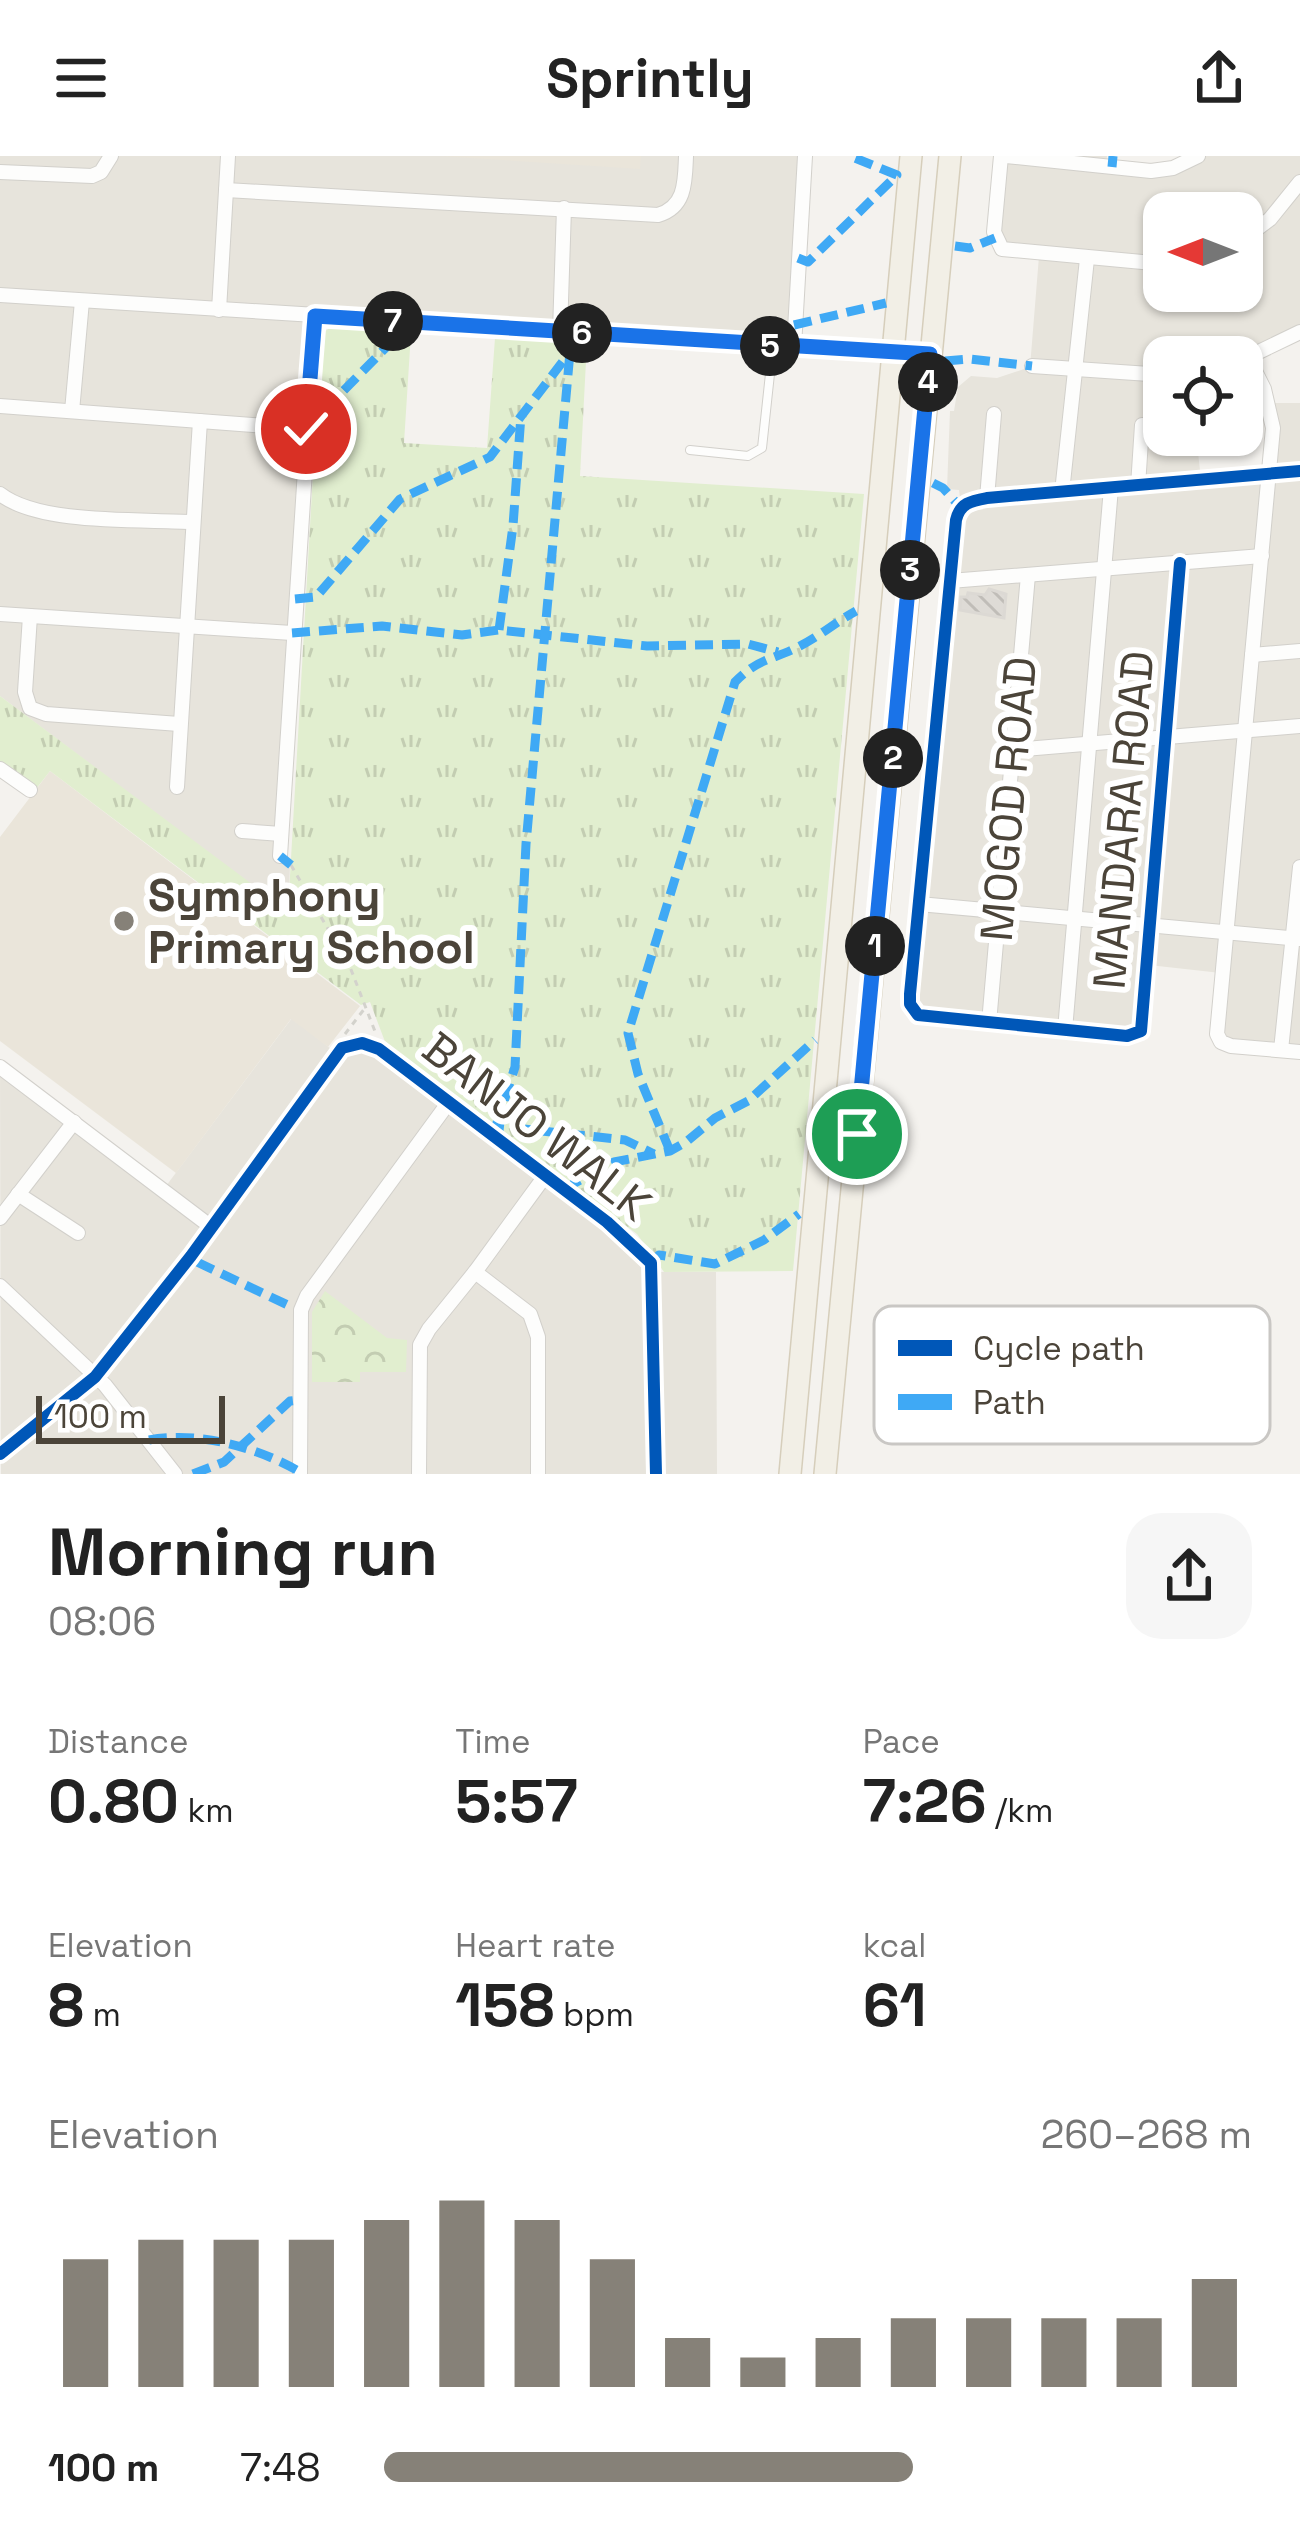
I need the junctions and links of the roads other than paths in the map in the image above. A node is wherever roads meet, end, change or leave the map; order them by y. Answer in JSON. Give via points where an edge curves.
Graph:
{"nodes":[{"id":1,"x":111,"y":156,"type":"edge"},
{"id":2,"x":228,"y":156,"type":"edge"},
{"id":3,"x":686,"y":156,"type":"edge"},
{"id":4,"x":805,"y":156,"type":"edge"},
{"id":5,"x":911,"y":156,"type":"edge"},
{"id":6,"x":950,"y":156,"type":"edge"},
{"id":7,"x":1004,"y":156,"type":"edge"},
{"id":8,"x":1198,"y":156,"type":"edge"},
{"id":9,"x":0,"y":172,"type":"edge"},
{"id":10,"x":1300,"y":182,"type":"edge"},
{"id":11,"x":226,"y":190,"type":"junction"},
{"id":12,"x":564,"y":208,"type":"junction"},
{"id":13,"x":1263,"y":224,"type":"edge"},
{"id":14,"x":1087,"y":259,"type":"junction"},
{"id":15,"x":1143,"y":263,"type":"edge"},
{"id":16,"x":0,"y":295,"type":"edge"},
{"id":17,"x":82,"y":301,"type":"junction"},
{"id":18,"x":219,"y":310,"type":"junction"},
{"id":19,"x":315,"y":316,"type":"junction"},
{"id":20,"x":560,"y":332,"type":"junction"},
{"id":21,"x":1300,"y":332,"type":"edge"},
{"id":22,"x":773,"y":346,"type":"junction"},
{"id":23,"x":794,"y":347,"type":"junction"},
{"id":24,"x":1263,"y":349,"type":"edge"},
{"id":25,"x":892,"y":350,"type":"junction"},
{"id":26,"x":930,"y":354,"type":"junction"},
{"id":27,"x":1032,"y":366,"type":"dead end"},
{"id":28,"x":1075,"y":370,"type":"junction"},
{"id":29,"x":1143,"y":374,"type":"edge"},
{"id":30,"x":1263,"y":394,"type":"edge"},
{"id":31,"x":0,"y":406,"type":"edge"},
{"id":32,"x":72,"y":411,"type":"junction"},
{"id":33,"x":994,"y":414,"type":"dead end"},
{"id":34,"x":200,"y":421,"type":"junction"},
{"id":35,"x":1142,"y":425,"type":"dead end"},
{"id":36,"x":306,"y":429,"type":"junction"},
{"id":37,"x":691,"y":450,"type":"dead end"},
{"id":38,"x":1300,"y":471,"type":"edge"},
{"id":39,"x":1269,"y":474,"type":"junction"},
{"id":40,"x":1138,"y":485,"type":"junction"},
{"id":41,"x":1111,"y":488,"type":"junction"},
{"id":42,"x":1062,"y":492,"type":"junction"},
{"id":43,"x":0,"y":494,"type":"edge"},
{"id":44,"x":986,"y":498,"type":"junction"},
{"id":45,"x":192,"y":522,"type":"junction"},
{"id":46,"x":1262,"y":556,"type":"junction"},
{"id":47,"x":1180,"y":563,"type":"junction"},
{"id":48,"x":1105,"y":568,"type":"junction"},
{"id":49,"x":1028,"y":575,"type":"junction"},
{"id":50,"x":950,"y":581,"type":"junction"},
{"id":51,"x":0,"y":614,"type":"edge"},
{"id":52,"x":30,"y":616,"type":"junction"},
{"id":53,"x":185,"y":626,"type":"junction"},
{"id":54,"x":292,"y":633,"type":"junction"},
{"id":55,"x":1300,"y":651,"type":"edge"},
{"id":56,"x":1252,"y":655,"type":"junction"},
{"id":57,"x":179,"y":724,"type":"junction"},
{"id":58,"x":1300,"y":727,"type":"edge"},
{"id":59,"x":1245,"y":731,"type":"junction"},
{"id":60,"x":1166,"y":738,"type":"junction"},
{"id":61,"x":1092,"y":744,"type":"junction"},
{"id":62,"x":1012,"y":750,"type":"junction"},
{"id":63,"x":0,"y":770,"type":"edge"},
{"id":64,"x":177,"y":787,"type":"dead end"},
{"id":65,"x":30,"y":790,"type":"dead end"},
{"id":66,"x":242,"y":831,"type":"dead end"},
{"id":67,"x":281,"y":834,"type":"junction"},
{"id":68,"x":286,"y":860,"type":"road end"},
{"id":69,"x":1300,"y":867,"type":"edge"},
{"id":70,"x":919,"y":904,"type":"junction"},
{"id":71,"x":998,"y":911,"type":"junction"},
{"id":72,"x":1076,"y":918,"type":"junction"},
{"id":73,"x":1152,"y":926,"type":"junction"},
{"id":74,"x":1227,"y":932,"type":"junction"},
{"id":75,"x":1296,"y":939,"type":"edge"},
{"id":76,"x":989,"y":1023,"type":"junction"},
{"id":77,"x":1065,"y":1030,"type":"junction"},
{"id":78,"x":1281,"y":1050,"type":"junction"},
{"id":79,"x":1300,"y":1052,"type":"edge"},
{"id":80,"x":0,"y":1066,"type":"edge"},
{"id":81,"x":449,"y":1102,"type":"junction"},
{"id":82,"x":74,"y":1122,"type":"junction"},
{"id":83,"x":544,"y":1176,"type":"junction"},
{"id":84,"x":18,"y":1195,"type":"junction"},
{"id":85,"x":0,"y":1218,"type":"edge"},
{"id":86,"x":210,"y":1226,"type":"junction"},
{"id":87,"x":78,"y":1233,"type":"dead end"},
{"id":88,"x":475,"y":1272,"type":"junction"},
{"id":89,"x":0,"y":1286,"type":"edge"},
{"id":90,"x":95,"y":1377,"type":"junction"},
{"id":91,"x":0,"y":1454,"type":"edge"},
{"id":92,"x":175,"y":1474,"type":"edge"},
{"id":93,"x":300,"y":1474,"type":"edge"},
{"id":94,"x":419,"y":1474,"type":"edge"},
{"id":95,"x":538,"y":1474,"type":"edge"},
{"id":96,"x":656,"y":1474,"type":"edge"},
{"id":97,"x":790,"y":1474,"type":"edge"},
{"id":98,"x":825,"y":1474,"type":"edge"}],
"edges":[{"from":1,"to":9,"type":"street","via":[[92,176]]},
{"from":2,"to":11,"type":"street"},
{"from":3,"to":12,"type":"street","via":[[684,188],[666,213]]},
{"from":4,"to":23,"type":"street"},
{"from":5,"to":25,"type":"main road"},
{"from":6,"to":26,"type":"main road"},
{"from":7,"to":8,"type":"street","via":[[1151,170]]},
{"from":7,"to":14,"type":"street","via":[[999,245]]},
{"from":10,"to":13,"type":"street"},
{"from":11,"to":12,"type":"street"},
{"from":11,"to":18,"type":"street"},
{"from":12,"to":20,"type":"street"},
{"from":14,"to":15,"type":"street"},
{"from":14,"to":28,"type":"street"},
{"from":16,"to":17,"type":"street"},
{"from":17,"to":18,"type":"street"},
{"from":17,"to":32,"type":"street"},
{"from":18,"to":19,"type":"street"},
{"from":19,"to":20,"type":"street"},
{"from":19,"to":36,"type":"street"},
{"from":20,"to":22,"type":"street"},
{"from":21,"to":24,"type":"street"},
{"from":22,"to":23,"type":"street"},
{"from":22,"to":37,"type":"lane","via":[[758,453]]},
{"from":23,"to":25,"type":"street"},
{"from":25,"to":26,"type":"street"},
{"from":25,"to":97,"type":"main road"},
{"from":26,"to":98,"type":"main road"},
{"from":27,"to":28,"type":"street"},
{"from":28,"to":29,"type":"street"},
{"from":28,"to":42,"type":"street"},
{"from":30,"to":39,"type":"street","via":[[1272,412]]},
{"from":31,"to":32,"type":"street"},
{"from":32,"to":34,"type":"street"},
{"from":33,"to":44,"type":"street"},
{"from":34,"to":36,"type":"street"},
{"from":34,"to":45,"type":"street"},
{"from":35,"to":40,"type":"street"},
{"from":36,"to":54,"type":"street"},
{"from":38,"to":39,"type":"street"},
{"from":39,"to":40,"type":"street"},
{"from":39,"to":46,"type":"street"},
{"from":40,"to":41,"type":"street"},
{"from":41,"to":42,"type":"street"},
{"from":41,"to":48,"type":"street"},
{"from":42,"to":44,"type":"street"},
{"from":43,"to":45,"type":"street","via":[[44,513]]},
{"from":44,"to":50,"type":"street","via":[[957,514]]},
{"from":45,"to":53,"type":"street"},
{"from":46,"to":47,"type":"street"},
{"from":46,"to":56,"type":"street"},
{"from":47,"to":48,"type":"street"},
{"from":47,"to":60,"type":"street","name":"MANDARA ROAD"},
{"from":48,"to":49,"type":"street"},
{"from":48,"to":61,"type":"street"},
{"from":49,"to":50,"type":"street"},
{"from":49,"to":62,"type":"street","name":"MOGOD ROAD"},
{"from":50,"to":70,"type":"street"},
{"from":51,"to":52,"type":"street"},
{"from":52,"to":53,"type":"street"},
{"from":52,"to":57,"type":"street","via":[[30,708]]},
{"from":53,"to":54,"type":"street"},
{"from":53,"to":57,"type":"street"},
{"from":54,"to":67,"type":"street"},
{"from":55,"to":56,"type":"street"},
{"from":56,"to":59,"type":"street"},
{"from":57,"to":64,"type":"street"},
{"from":58,"to":59,"type":"street"},
{"from":59,"to":60,"type":"street"},
{"from":59,"to":74,"type":"street"},
{"from":60,"to":61,"type":"street"},
{"from":60,"to":73,"type":"street","name":"MANDARA ROAD"},
{"from":61,"to":62,"type":"street"},
{"from":61,"to":72,"type":"street"},
{"from":62,"to":71,"type":"street","name":"MOGOD ROAD"},
{"from":63,"to":65,"type":"street"},
{"from":66,"to":67,"type":"street"},
{"from":67,"to":68,"type":"street"},
{"from":69,"to":75,"type":"street"},
{"from":70,"to":71,"type":"street"},
{"from":70,"to":76,"type":"street","name":"MANDARA ROAD","via":[[915,1012]]},
{"from":71,"to":72,"type":"street"},
{"from":71,"to":76,"type":"street","name":"MOGOD ROAD"},
{"from":72,"to":73,"type":"street"},
{"from":72,"to":77,"type":"street"},
{"from":73,"to":74,"type":"street"},
{"from":73,"to":77,"type":"street","name":"MANDARA ROAD","via":[[1141,1031]]},
{"from":74,"to":75,"type":"street"},
{"from":74,"to":78,"type":"street","via":[[1218,1038]]},
{"from":75,"to":78,"type":"street"},
{"from":76,"to":77,"type":"street","name":"MANDARA ROAD"},
{"from":78,"to":79,"type":"street"},
{"from":80,"to":82,"type":"street"},
{"from":81,"to":83,"type":"street","name":"BANJO WALK"},
{"from":81,"to":86,"type":"street","name":"BANJO WALK","via":[[379,1049],[342,1048]]},
{"from":81,"to":93,"type":"street","via":[[301,1310]]},
{"from":82,"to":84,"type":"street"},
{"from":82,"to":86,"type":"street"},
{"from":83,"to":88,"type":"street"},
{"from":83,"to":96,"type":"street","name":"BANJO WALK","via":[[651,1263]]},
{"from":84,"to":85,"type":"street"},
{"from":84,"to":87,"type":"street"},
{"from":86,"to":90,"type":"street","name":"BANJO WALK"},
{"from":88,"to":94,"type":"street","via":[[420,1345]]},
{"from":88,"to":95,"type":"street","via":[[534,1320]]},
{"from":89,"to":90,"type":"street"},
{"from":90,"to":91,"type":"street","name":"BANJO WALK"},
{"from":90,"to":92,"type":"street"}]}
